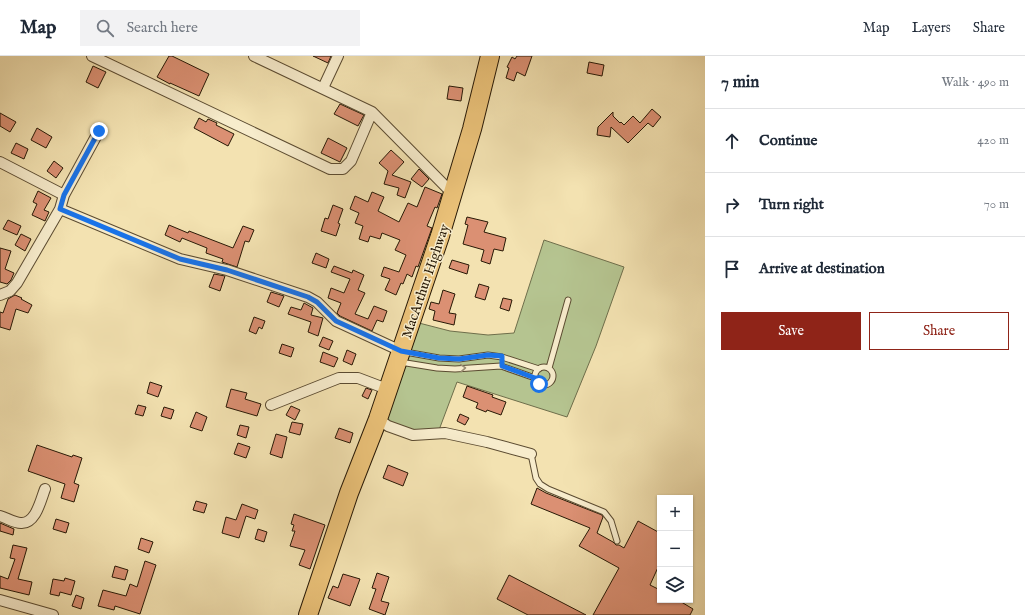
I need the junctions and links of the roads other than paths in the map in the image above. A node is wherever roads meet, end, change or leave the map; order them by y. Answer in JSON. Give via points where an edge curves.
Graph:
{"nodes":[{"id":1,"x":92,"y":56,"type":"edge"},
{"id":2,"x":254,"y":56,"type":"edge"},
{"id":3,"x":338,"y":56,"type":"edge"},
{"id":4,"x":490,"y":56,"type":"edge"},
{"id":5,"x":323,"y":88,"type":"junction"},
{"id":6,"x":372,"y":112,"type":"junction"},
{"id":7,"x":99,"y":131,"type":"dead end"},
{"id":8,"x":0,"y":162,"type":"edge"},
{"id":9,"x":453,"y":194,"type":"junction"},
{"id":10,"x":64,"y":195,"type":"junction"},
{"id":11,"x":60,"y":209,"type":"junction"},
{"id":12,"x":0,"y":295,"type":"edge"},
{"id":13,"x":568,"y":300,"type":"dead end"},
{"id":14,"x":422,"y":355,"type":"junction"},
{"id":15,"x":502,"y":356,"type":"junction"},
{"id":16,"x":399,"y":357,"type":"junction"},
{"id":17,"x":439,"y":358,"type":"junction"},
{"id":18,"x":420,"y":365,"type":"junction"},
{"id":19,"x":502,"y":366,"type":"junction"},
{"id":20,"x":438,"y":368,"type":"junction"},
{"id":21,"x":539,"y":368,"type":"junction"},
{"id":22,"x":549,"y":368,"type":"junction"},
{"id":23,"x":535,"y":378,"type":"junction"},
{"id":24,"x":387,"y":389,"type":"junction"},
{"id":25,"x":271,"y":405,"type":"dead end"},
{"id":26,"x":378,"y":420,"type":"junction"},
{"id":27,"x":531,"y":454,"type":"joint"},
{"id":28,"x":45,"y":489,"type":"dead end"},
{"id":29,"x":0,"y":516,"type":"edge"},
{"id":30,"x":617,"y":541,"type":"dead end"},
{"id":31,"x":0,"y":600,"type":"edge"},
{"id":32,"x":53,"y":615,"type":"edge"},
{"id":33,"x":308,"y":615,"type":"edge"}],
"edges":[{"from":1,"to":6,"type":"street","via":[[330,169],[344,169],[351,161]]},
{"from":2,"to":5,"type":"street"},
{"from":3,"to":5,"type":"street"},
{"from":4,"to":9,"type":"highway","name":"MacArthur Highway"},
{"from":5,"to":6,"type":"street"},
{"from":6,"to":9,"type":"street"},
{"from":7,"to":10,"type":"street"},
{"from":8,"to":10,"type":"street"},
{"from":9,"to":16,"type":"highway","name":"MacArthur Highway"},
{"from":10,"to":11,"type":"street"},
{"from":11,"to":12,"type":"street","via":[[17,283],[10,291]]},
{"from":11,"to":16,"type":"street","via":[[180,259],[227,270],[308,297],[317,302],[336,321]]},
{"from":13,"to":22,"type":"lane"},
{"from":14,"to":16,"type":"lane"},
{"from":14,"to":17,"type":"lane"},
{"from":14,"to":18,"type":"lane"},
{"from":15,"to":17,"type":"lane"},
{"from":15,"to":19,"type":"lane"},
{"from":15,"to":21,"type":"lane"},
{"from":16,"to":18,"type":"lane"},
{"from":16,"to":24,"type":"highway","name":"MacArthur Highway"},
{"from":17,"to":20,"type":"lane"},
{"from":18,"to":20,"type":"lane"},
{"from":20,"to":19,"type":"lane","one_way":true},
{"from":19,"to":23,"type":"lane"},
{"from":21,"to":22,"type":"lane"},
{"from":21,"to":23,"type":"lane"},
{"from":22,"to":23,"type":"lane","via":[[553,378],[549,384],[539,384]]},
{"from":24,"to":25,"type":"street","via":[[358,378],[339,378]]},
{"from":24,"to":26,"type":"highway","name":"MacArthur Highway"},
{"from":26,"to":27,"type":"street","via":[[413,435],[445,433]]},
{"from":26,"to":33,"type":"highway","name":"MacArthur Highway","via":[[349,493]]},
{"from":27,"to":30,"type":"lane","via":[[536,478],[540,484],[604,512],[611,521]]},
{"from":28,"to":29,"type":"street","via":[[34,517],[29,522],[19,523]]},
{"from":31,"to":32,"type":"street"}]}
